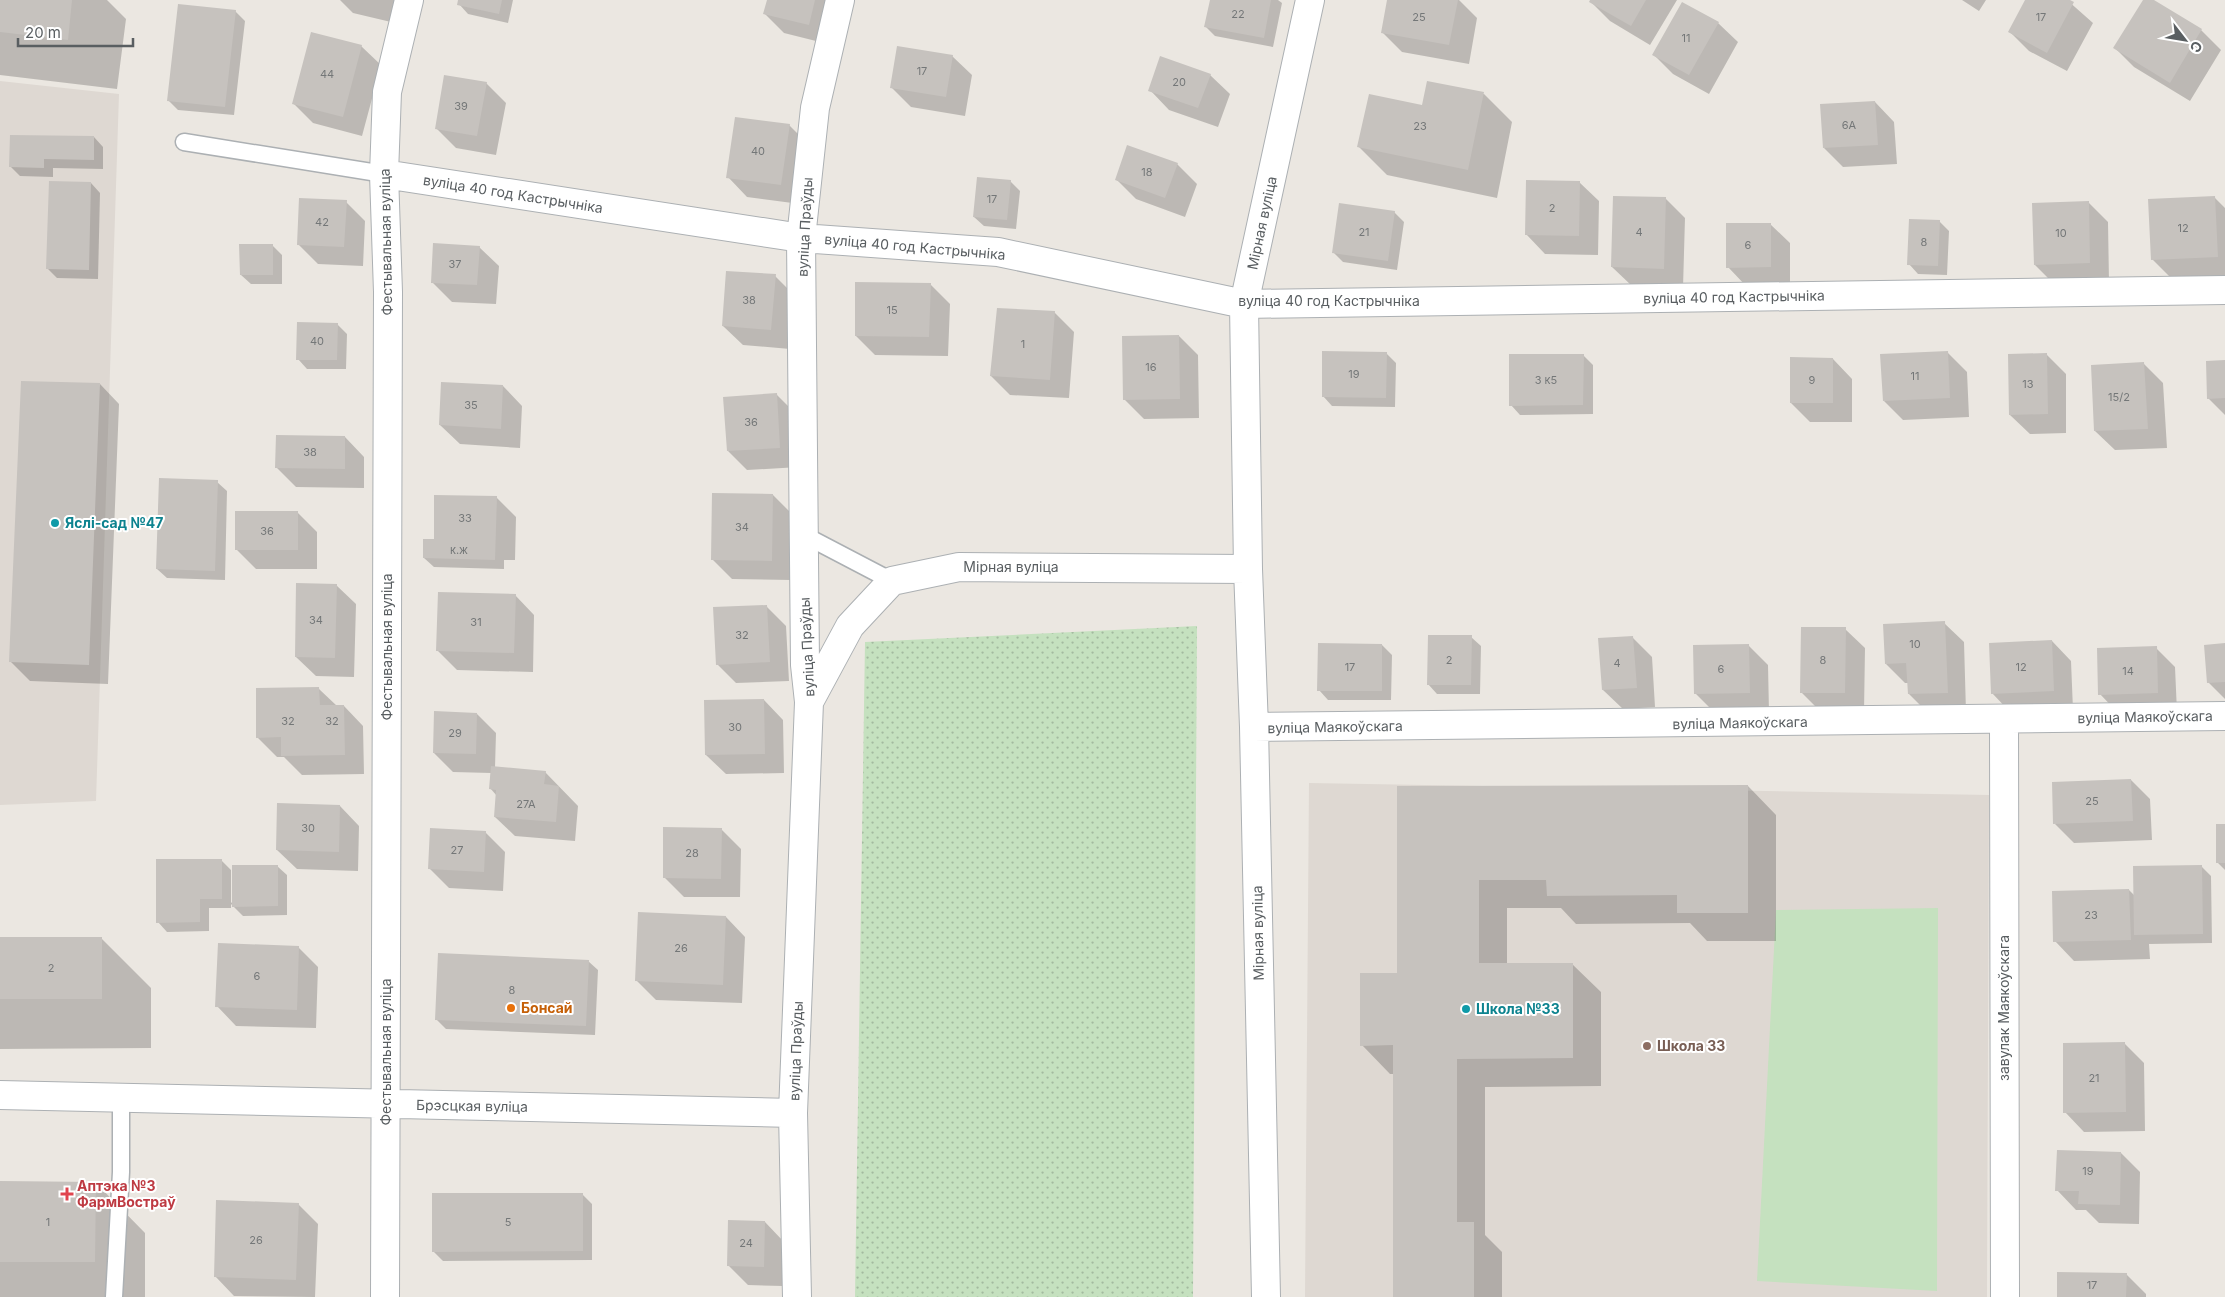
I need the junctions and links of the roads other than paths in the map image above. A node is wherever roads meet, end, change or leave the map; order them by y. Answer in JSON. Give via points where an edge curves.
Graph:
{"nodes":[{"id":1,"x":409,"y":0,"type":"edge"},
{"id":2,"x":840,"y":0,"type":"edge"},
{"id":3,"x":1310,"y":0,"type":"edge"},
{"id":4,"x":184,"y":142,"type":"dead end"},
{"id":5,"x":384,"y":174,"type":"junction"},
{"id":6,"x":801,"y":238,"type":"junction"},
{"id":7,"x":2225,"y":290,"type":"edge"},
{"id":8,"x":1244,"y":304,"type":"junction"},
{"id":9,"x":804,"y":535,"type":"junction"},
{"id":10,"x":1248,"y":569,"type":"junction"},
{"id":11,"x":892,"y":582,"type":"junction"},
{"id":12,"x":810,"y":702,"type":"junction"},
{"id":13,"x":2225,"y":716,"type":"edge"},
{"id":14,"x":2004,"y":720,"type":"junction"},
{"id":15,"x":1254,"y":727,"type":"junction"},
{"id":16,"x":0,"y":1095,"type":"edge"},
{"id":17,"x":121,"y":1098,"type":"junction"},
{"id":18,"x":387,"y":1104,"type":"junction"},
{"id":19,"x":794,"y":1113,"type":"junction"},
{"id":20,"x":114,"y":1297,"type":"edge"},
{"id":21,"x":385,"y":1297,"type":"edge"},
{"id":22,"x":797,"y":1297,"type":"edge"},
{"id":23,"x":1266,"y":1297,"type":"edge"},
{"id":24,"x":2005,"y":1297,"type":"edge"}],
"edges":[{"from":1,"to":5,"type":"street","name":"Фестывальная вуліца","via":[[387,92]]},
{"from":2,"to":6,"type":"street","name":"вуліца Праўды","via":[[814,108]]},
{"from":3,"to":8,"type":"street","name":"Мірная вуліца"},
{"from":4,"to":5,"type":"lane"},
{"from":5,"to":6,"type":"street","name":"вуліца 40 год Кастрычніка"},
{"from":5,"to":18,"type":"street","name":"Фестывальная вуліца","via":[[388,292]]},
{"from":6,"to":8,"type":"street","name":"вуліца 40 год Кастрычніка","via":[[998,252]]},
{"from":6,"to":9,"type":"street","name":"вуліца Праўды"},
{"from":7,"to":8,"type":"street","name":"вуліца 40 год Кастрычніка"},
{"from":8,"to":10,"type":"street","name":"Мірная вуліца"},
{"from":9,"to":11,"type":"lane"},
{"from":9,"to":12,"type":"street","name":"вуліца Праўды","via":[[805,665]]},
{"from":10,"to":11,"type":"street","name":"Мірная вуліца","via":[[958,567]]},
{"from":10,"to":15,"type":"street","name":"Мірная вуліца"},
{"from":11,"to":12,"type":"street","via":[[850,626]]},
{"from":12,"to":19,"type":"street","name":"вуліца Праўды"},
{"from":13,"to":14,"type":"street","name":"вуліца Маякоўскага"},
{"from":14,"to":15,"type":"street","name":"вуліца Маякоўскага"},
{"from":14,"to":24,"type":"street","name":"завулак Маякоўскага"},
{"from":15,"to":23,"type":"street","name":"Мірная вуліца"},
{"from":16,"to":17,"type":"street","name":"Брэсцкая вуліца"},
{"from":17,"to":18,"type":"street","name":"Брэсцкая вуліца"},
{"from":17,"to":20,"type":"lane","via":[[121,1172]]},
{"from":18,"to":19,"type":"street","name":"Брэсцкая вуліца"},
{"from":18,"to":21,"type":"street","name":"Фестывальная вуліца"},
{"from":19,"to":22,"type":"street","name":"вуліца Праўды"}]}
